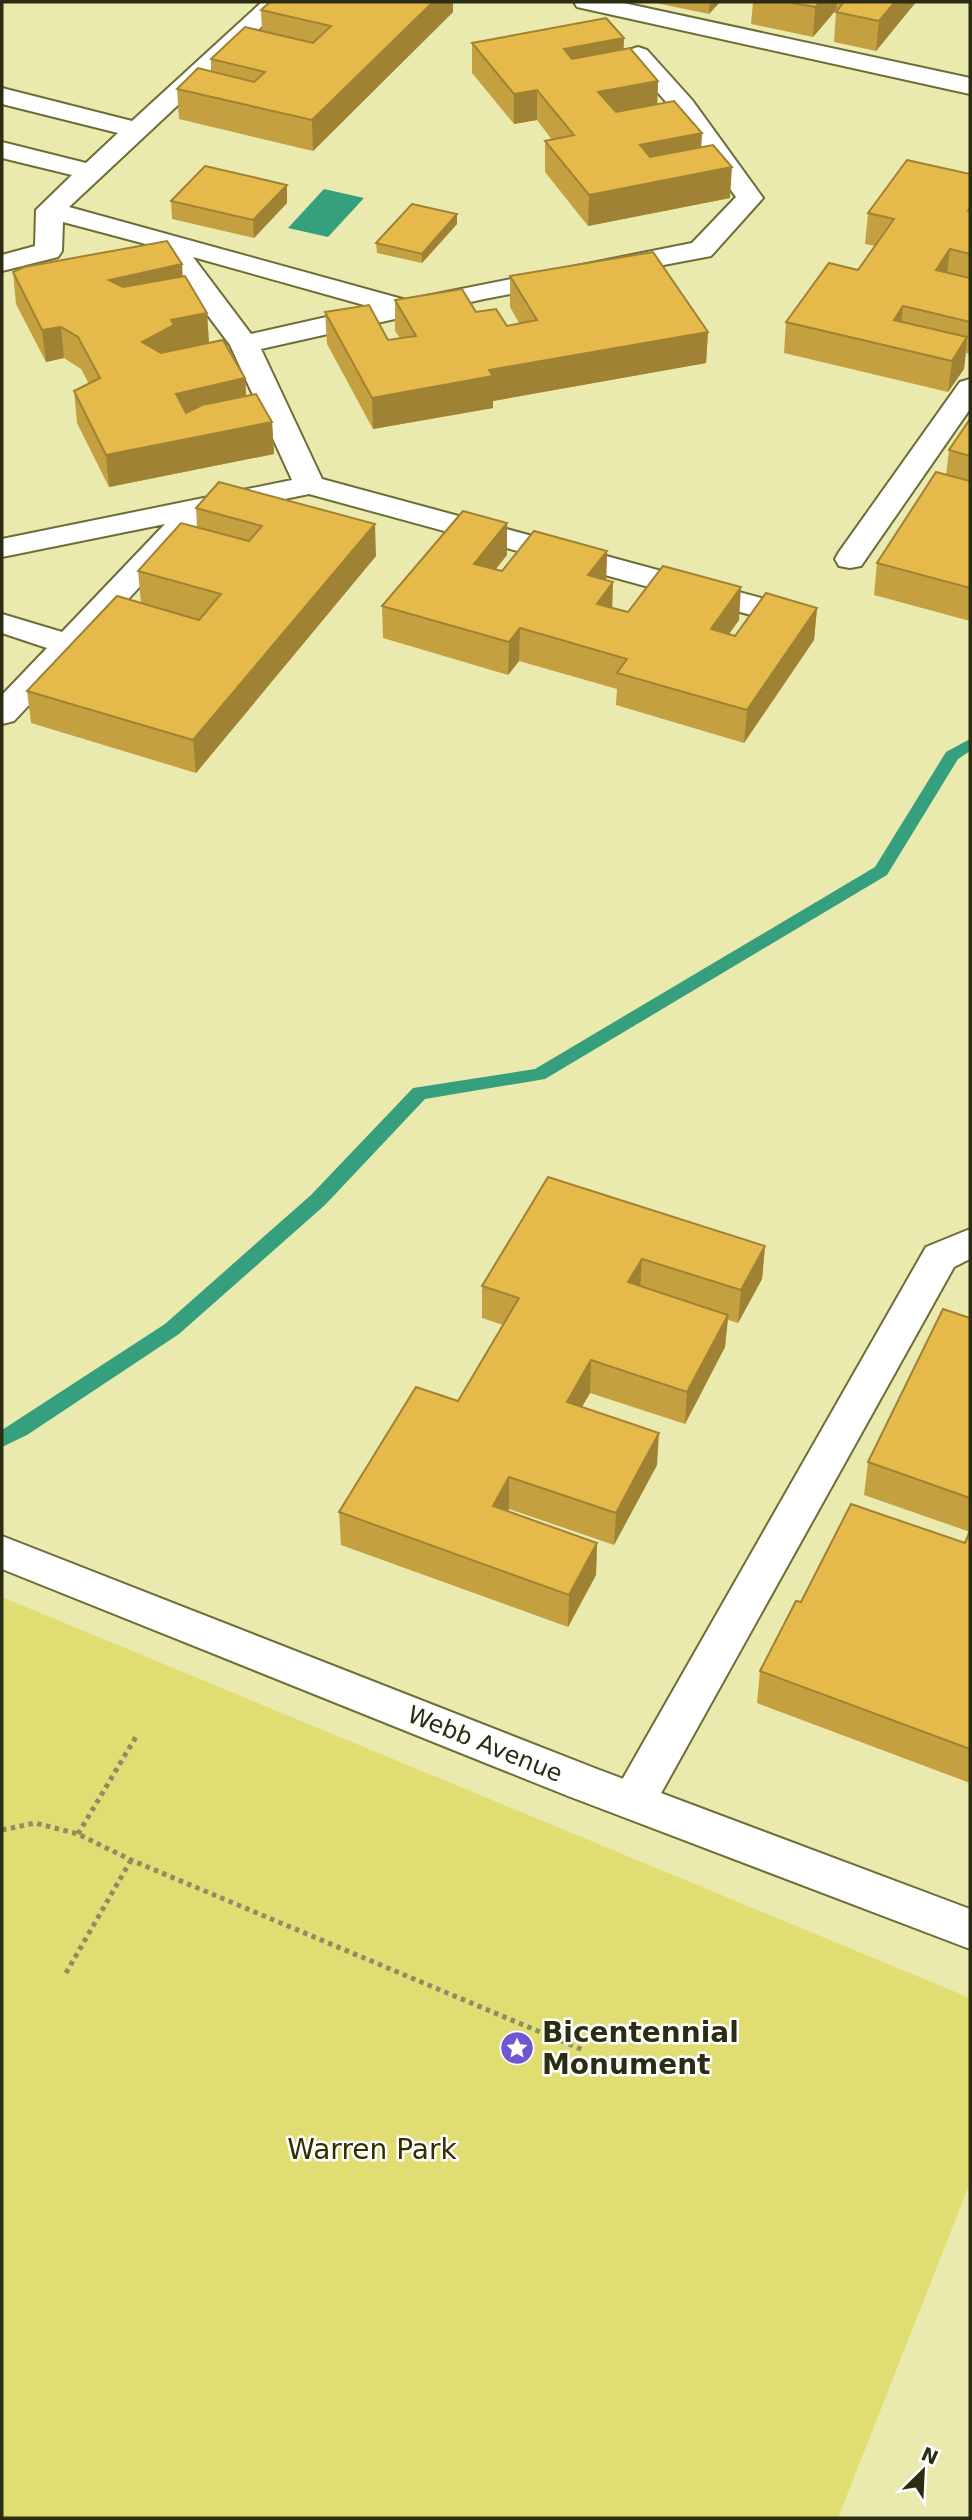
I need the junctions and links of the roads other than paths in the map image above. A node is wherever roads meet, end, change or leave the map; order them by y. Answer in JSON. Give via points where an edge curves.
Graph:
{"nodes":[{"id":1,"x":276,"y":2,"type":"edge"},
{"id":2,"x":586,"y":2,"type":"edge"},
{"id":3,"x":638,"y":55,"type":"edge"},
{"id":4,"x":970,"y":86,"type":"edge"},
{"id":5,"x":2,"y":96,"type":"edge"},
{"id":6,"x":138,"y":130,"type":"junction"},
{"id":7,"x":2,"y":150,"type":"edge"},
{"id":8,"x":91,"y":172,"type":"junction"},
{"id":9,"x":50,"y":210,"type":"junction"},
{"id":10,"x":167,"y":241,"type":"junction"},
{"id":11,"x":2,"y":262,"type":"edge"},
{"id":12,"x":405,"y":308,"type":"junction"},
{"id":13,"x":244,"y":344,"type":"junction"},
{"id":14,"x":970,"y":388,"type":"edge"},
{"id":15,"x":310,"y":485,"type":"junction"},
{"id":16,"x":196,"y":508,"type":"junction"},
{"id":17,"x":2,"y":548,"type":"edge"},
{"id":18,"x":850,"y":559,"type":"dead end"},
{"id":19,"x":791,"y":616,"type":"edge"},
{"id":20,"x":2,"y":623,"type":"edge"},
{"id":21,"x":68,"y":644,"type":"junction"},
{"id":22,"x":2,"y":714,"type":"edge"},
{"id":23,"x":970,"y":1243,"type":"edge"},
{"id":24,"x":2,"y":1552,"type":"edge"},
{"id":25,"x":634,"y":1800,"type":"junction"},
{"id":26,"x":970,"y":1929,"type":"edge"}],
"edges":[{"from":1,"to":6,"type":"street"},
{"from":2,"to":4,"type":"street"},
{"from":3,"to":12,"type":"street","via":[[665,82],[750,198],[701,250]]},
{"from":5,"to":6,"type":"street"},
{"from":6,"to":8,"type":"street"},
{"from":7,"to":8,"type":"street"},
{"from":8,"to":9,"type":"street"},
{"from":9,"to":10,"type":"street"},
{"from":9,"to":11,"type":"street","via":[[48,251]]},
{"from":10,"to":12,"type":"street"},
{"from":10,"to":13,"type":"street"},
{"from":12,"to":13,"type":"street"},
{"from":13,"to":15,"type":"street"},
{"from":14,"to":18,"type":"street"},
{"from":15,"to":16,"type":"street"},
{"from":15,"to":19,"type":"street"},
{"from":16,"to":17,"type":"street"},
{"from":16,"to":21,"type":"street"},
{"from":20,"to":21,"type":"street"},
{"from":21,"to":22,"type":"street"},
{"from":23,"to":25,"type":"street","via":[[940,1257]]},
{"from":24,"to":25,"type":"street","name":"Webb Avenue"},
{"from":25,"to":26,"type":"street","name":"Webb Avenue"}]}
